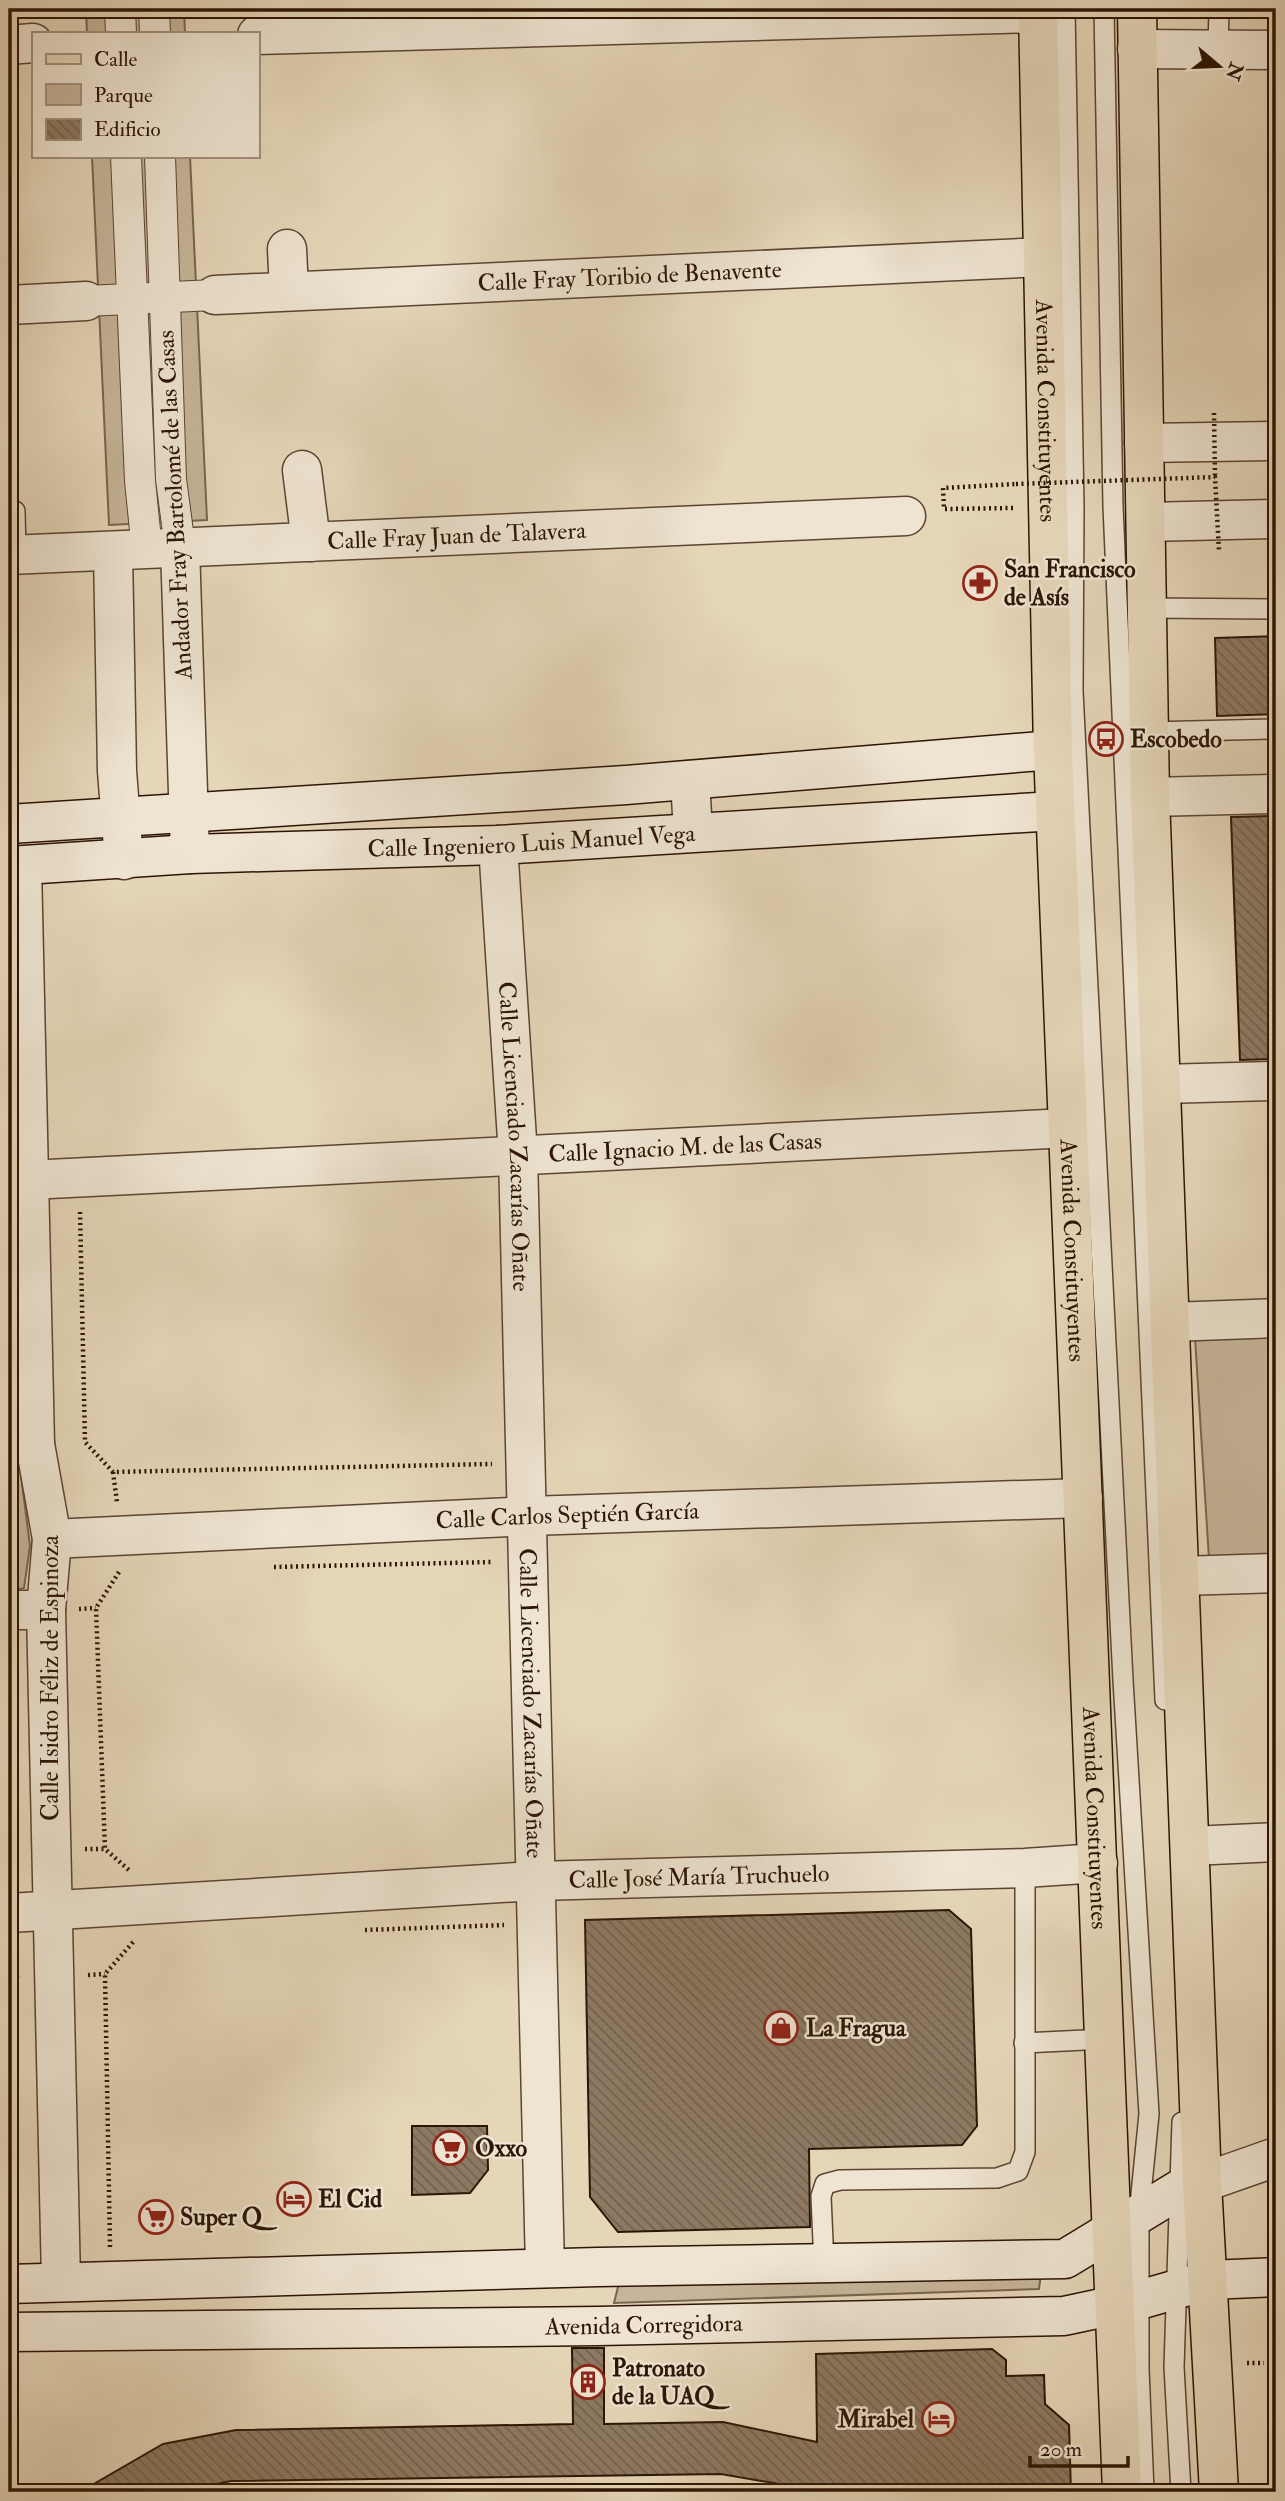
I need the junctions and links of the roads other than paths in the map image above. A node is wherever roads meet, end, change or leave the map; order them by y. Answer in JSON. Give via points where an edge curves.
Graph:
{"nodes":[{"id":1,"x":120,"y":9,"type":"edge"},
{"id":2,"x":155,"y":9,"type":"edge"},
{"id":3,"x":1104,"y":9,"type":"edge"},
{"id":4,"x":1137,"y":9,"type":"edge"},
{"id":5,"x":1219,"y":9,"type":"edge"},
{"id":6,"x":1047,"y":10,"type":"edge"},
{"id":7,"x":795,"y":14,"type":"edge"},
{"id":8,"x":277,"y":26,"type":"edge"},
{"id":9,"x":121,"y":32,"type":"edge"},
{"id":10,"x":155,"y":32,"type":"edge"},
{"id":11,"x":32,"y":43,"type":"edge"},
{"id":12,"x":9,"y":45,"type":"edge"},
{"id":13,"x":1137,"y":49,"type":"junction"},
{"id":14,"x":1218,"y":50,"type":"junction"},
{"id":15,"x":1276,"y":50,"type":"edge"},
{"id":16,"x":126,"y":158,"type":"edge"},
{"id":17,"x":160,"y":158,"type":"edge"},
{"id":18,"x":287,"y":249,"type":"dead end"},
{"id":19,"x":1043,"y":257,"type":"junction"},
{"id":20,"x":289,"y":290,"type":"junction"},
{"id":21,"x":215,"y":295,"type":"joint"},
{"id":22,"x":165,"y":298,"type":"junction"},
{"id":23,"x":132,"y":299,"type":"junction"},
{"id":24,"x":86,"y":301,"type":"joint"},
{"id":25,"x":9,"y":305,"type":"edge"},
{"id":26,"x":1276,"y":441,"type":"edge"},
{"id":27,"x":1144,"y":443,"type":"junction"},
{"id":28,"x":302,"y":470,"type":"dead end"},
{"id":29,"x":15,"y":511,"type":"dead end"},
{"id":30,"x":906,"y":516,"type":"dead end"},
{"id":31,"x":1276,"y":519,"type":"edge"},
{"id":32,"x":1146,"y":522,"type":"junction"},
{"id":33,"x":310,"y":542,"type":"junction"},
{"id":34,"x":146,"y":550,"type":"junction"},
{"id":35,"x":12,"y":555,"type":"edge"},
{"id":36,"x":1147,"y":608,"type":"junction"},
{"id":37,"x":1276,"y":609,"type":"edge"},
{"id":38,"x":1276,"y":729,"type":"edge"},
{"id":39,"x":1149,"y":732,"type":"junction"},
{"id":40,"x":1053,"y":750,"type":"junction"},
{"id":41,"x":690,"y":780,"type":"junction"},
{"id":42,"x":1276,"y":794,"type":"edge"},
{"id":43,"x":1150,"y":797,"type":"junction"},
{"id":44,"x":189,"y":810,"type":"junction"},
{"id":45,"x":1055,"y":811,"type":"junction"},
{"id":46,"x":120,"y":819,"type":"junction"},
{"id":47,"x":9,"y":824,"type":"edge"},
{"id":48,"x":693,"y":832,"type":"junction"},
{"id":49,"x":498,"y":845,"type":"junction"},
{"id":50,"x":190,"y":854,"type":"junction"},
{"id":51,"x":124,"y":860,"type":"junction"},
{"id":52,"x":16,"y":866,"type":"edge"},
{"id":53,"x":1276,"y":1081,"type":"edge"},
{"id":54,"x":1162,"y":1084,"type":"junction"},
{"id":55,"x":1068,"y":1128,"type":"junction"},
{"id":56,"x":518,"y":1155,"type":"junction"},
{"id":57,"x":19,"y":1180,"type":"edge"},
{"id":58,"x":1276,"y":1318,"type":"edge"},
{"id":59,"x":1171,"y":1322,"type":"junction"},
{"id":60,"x":22,"y":1445,"type":"edge"},
{"id":61,"x":1083,"y":1498,"type":"junction"},
{"id":62,"x":528,"y":1517,"type":"junction"},
{"id":63,"x":52,"y":1539,"type":"junction"},
{"id":64,"x":1276,"y":1573,"type":"edge"},
{"id":65,"x":1181,"y":1576,"type":"junction"},
{"id":66,"x":27,"y":1610,"type":"edge"},
{"id":67,"x":1276,"y":1842,"type":"edge"},
{"id":68,"x":1191,"y":1846,"type":"junction"},
{"id":69,"x":1098,"y":1863,"type":"junction"},
{"id":70,"x":1025,"y":1868,"type":"junction"},
{"id":71,"x":535,"y":1881,"type":"junction"},
{"id":72,"x":52,"y":1911,"type":"junction"},
{"id":73,"x":9,"y":1913,"type":"edge"},
{"id":74,"x":1105,"y":2039,"type":"junction"},
{"id":75,"x":1024,"y":2043,"type":"junction"},
{"id":76,"x":1276,"y":2157,"type":"edge"},
{"id":77,"x":1191,"y":2186,"type":"junction"},
{"id":78,"x":1125,"y":2222,"type":"junction"},
{"id":79,"x":824,"y":2264,"type":"junction"},
{"id":80,"x":545,"y":2268,"type":"junction"},
{"id":81,"x":1276,"y":2277,"type":"edge"},
{"id":82,"x":61,"y":2281,"type":"junction"},
{"id":83,"x":9,"y":2284,"type":"edge"},
{"id":84,"x":1193,"y":2284,"type":"junction"},
{"id":85,"x":1127,"y":2302,"type":"junction"},
{"id":86,"x":9,"y":2332,"type":"edge"},
{"id":87,"x":1122,"y":2492,"type":"edge"},
{"id":88,"x":1144,"y":2492,"type":"edge"},
{"id":89,"x":1181,"y":2492,"type":"edge"},
{"id":90,"x":1219,"y":2492,"type":"edge"}],
"edges":[{"from":1,"to":9,"type":"street"},
{"from":2,"to":10,"type":"street"},
{"from":3,"to":77,"type":"lane","via":[[1113,506],[1182,2097]]},
{"from":4,"to":13,"type":"main road"},
{"from":5,"to":14,"type":"lane"},
{"from":6,"to":7,"type":"street"},
{"from":6,"to":19,"type":"main road","name":"Avenida Constituyentes"},
{"from":6,"to":78,"type":"lane","via":[[1074,506],[1073,691],[1149,2114]]},
{"from":7,"to":8,"type":"street"},
{"from":11,"to":12,"type":"street"},
{"from":13,"to":14,"type":"street"},
{"from":13,"to":27,"type":"main road"},
{"from":14,"to":15,"type":"street"},
{"from":16,"to":23,"type":"street","name":"Andador Fray Bartolomé de las Casas"},
{"from":17,"to":22,"type":"street","name":"Andador Fray Bartolomé de las Casas"},
{"from":18,"to":20,"type":"street"},
{"from":19,"to":20,"type":"street","name":"Calle Fray Toribio de Benavente"},
{"from":19,"to":40,"type":"main road","name":"Avenida Constituyentes"},
{"from":20,"to":21,"type":"street","name":"Calle Fray Toribio de Benavente"},
{"from":21,"to":22,"type":"street"},
{"from":22,"to":23,"type":"street"},
{"from":22,"to":34,"type":"street","name":"Andador Fray Bartolomé de las Casas","via":[[171,479]]},
{"from":23,"to":24,"type":"street"},
{"from":23,"to":34,"type":"street","name":"Andador Fray Bartolomé de las Casas"},
{"from":24,"to":25,"type":"street"},
{"from":26,"to":27,"type":"street"},
{"from":27,"to":32,"type":"main road"},
{"from":28,"to":33,"type":"street"},
{"from":29,"to":35,"type":"lane"},
{"from":30,"to":33,"type":"street","name":"Calle Fray Juan de Talavera"},
{"from":31,"to":32,"type":"street"},
{"from":32,"to":36,"type":"main road"},
{"from":33,"to":34,"type":"street","name":"Calle Fray Juan de Talavera"},
{"from":34,"to":35,"type":"street","name":"Calle Fray Juan de Talavera"},
{"from":34,"to":44,"type":"street","name":"Andador Fray Bartolomé de las Casas"},
{"from":34,"to":46,"type":"street","name":"Andador Fray Bartolomé de las Casas"},
{"from":36,"to":37,"type":"lane"},
{"from":36,"to":39,"type":"main road"},
{"from":38,"to":39,"type":"lane"},
{"from":39,"to":43,"type":"main road"},
{"from":40,"to":41,"type":"street","name":"Calle Ingeniero Luis Manuel Vega"},
{"from":40,"to":45,"type":"main road","name":"Avenida Constituyentes"},
{"from":41,"to":44,"type":"street","name":"Calle Ingeniero Luis Manuel Vega"},
{"from":41,"to":48,"type":"street"},
{"from":42,"to":43,"type":"street"},
{"from":43,"to":54,"type":"main road"},
{"from":44,"to":46,"type":"street","name":"Calle Ingeniero Luis Manuel Vega"},
{"from":44,"to":50,"type":"street","name":"Andador Fray Bartolomé de las Casas"},
{"from":45,"to":48,"type":"street","name":"Calle Ingeniero Luis Manuel Vega"},
{"from":45,"to":55,"type":"main road","name":"Avenida Constituyentes"},
{"from":46,"to":47,"type":"street","name":"Calle Ingeniero Luis Manuel Vega"},
{"from":46,"to":51,"type":"street","name":"Andador Fray Bartolomé de las Casas"},
{"from":48,"to":49,"type":"street","name":"Calle Ingeniero Luis Manuel Vega"},
{"from":49,"to":50,"type":"street","name":"Calle Ingeniero Luis Manuel Vega"},
{"from":49,"to":56,"type":"street","name":"Calle Licenciado Zacarías Oñate"},
{"from":50,"to":51,"type":"street","name":"Calle Ingeniero Luis Manuel Vega"},
{"from":51,"to":52,"type":"street","name":"Calle Ingeniero Luis Manuel Vega"},
{"from":52,"to":57,"type":"street","name":"Calle Isidro Féliz de Espinoza"},
{"from":53,"to":54,"type":"street"},
{"from":54,"to":59,"type":"main road"},
{"from":55,"to":56,"type":"street","name":"Calle Ignacio M. de las Casas"},
{"from":55,"to":61,"type":"main road","name":"Avenida Constituyentes"},
{"from":56,"to":57,"type":"street","name":"Calle Ignacio M. de las Casas"},
{"from":56,"to":62,"type":"street","name":"Calle Licenciado Zacarías Oñate"},
{"from":57,"to":60,"type":"street","name":"Calle Isidro Féliz de Espinoza"},
{"from":58,"to":59,"type":"street"},
{"from":59,"to":65,"type":"main road"},
{"from":60,"to":63,"type":"street","name":"Calle Isidro Féliz de Espinoza"},
{"from":61,"to":62,"type":"street","name":"Calle Carlos Septién García"},
{"from":61,"to":69,"type":"main road","name":"Avenida Constituyentes"},
{"from":62,"to":63,"type":"street","name":"Calle Carlos Septién García"},
{"from":62,"to":71,"type":"street","name":"Calle Licenciado Zacarías Oñate"},
{"from":63,"to":66,"type":"street","name":"Calle Isidro Féliz de Espinoza"},
{"from":64,"to":65,"type":"street"},
{"from":65,"to":68,"type":"main road"},
{"from":66,"to":72,"type":"street","name":"Calle Isidro Féliz de Espinoza"},
{"from":67,"to":68,"type":"street"},
{"from":68,"to":77,"type":"main road"},
{"from":69,"to":70,"type":"street","name":"Calle José María Truchuelo"},
{"from":69,"to":74,"type":"main road","name":"Avenida Constituyentes"},
{"from":70,"to":71,"type":"street","name":"Calle José María Truchuelo"},
{"from":70,"to":75,"type":"lane"},
{"from":71,"to":72,"type":"street","name":"Calle José María Truchuelo"},
{"from":71,"to":80,"type":"street","name":"Calle Licenciado Zacarías Oñate"},
{"from":72,"to":73,"type":"street","name":"Calle José María Truchuelo"},
{"from":72,"to":82,"type":"street","name":"Calle Isidro Féliz de Espinoza"},
{"from":74,"to":75,"type":"lane"},
{"from":74,"to":78,"type":"main road","name":"Avenida Constituyentes"},
{"from":75,"to":79,"type":"lane","via":[[1024,2152],[1017,2171],[997,2178],[825,2184],[821,2196]]},
{"from":76,"to":77,"type":"street"},
{"from":77,"to":78,"type":"street"},
{"from":77,"to":84,"type":"main road"},
{"from":78,"to":79,"type":"street","via":[[1065,2259]]},
{"from":78,"to":85,"type":"main road","name":"Avenida Constituyentes"},
{"from":79,"to":80,"type":"street"},
{"from":80,"to":82,"type":"street"},
{"from":81,"to":84,"type":"street","name":"Avenida Corregidora"},
{"from":82,"to":83,"type":"street"},
{"from":84,"to":85,"type":"street","name":"Avenida Corregidora"},
{"from":84,"to":89,"type":"lane","via":[[1174,2367]]},
{"from":84,"to":90,"type":"main road"},
{"from":85,"to":86,"type":"street","name":"Avenida Corregidora","via":[[1064,2316],[865,2322]]},
{"from":85,"to":87,"type":"main road","name":"Avenida Constituyentes"},
{"from":85,"to":88,"type":"lane"}]}
